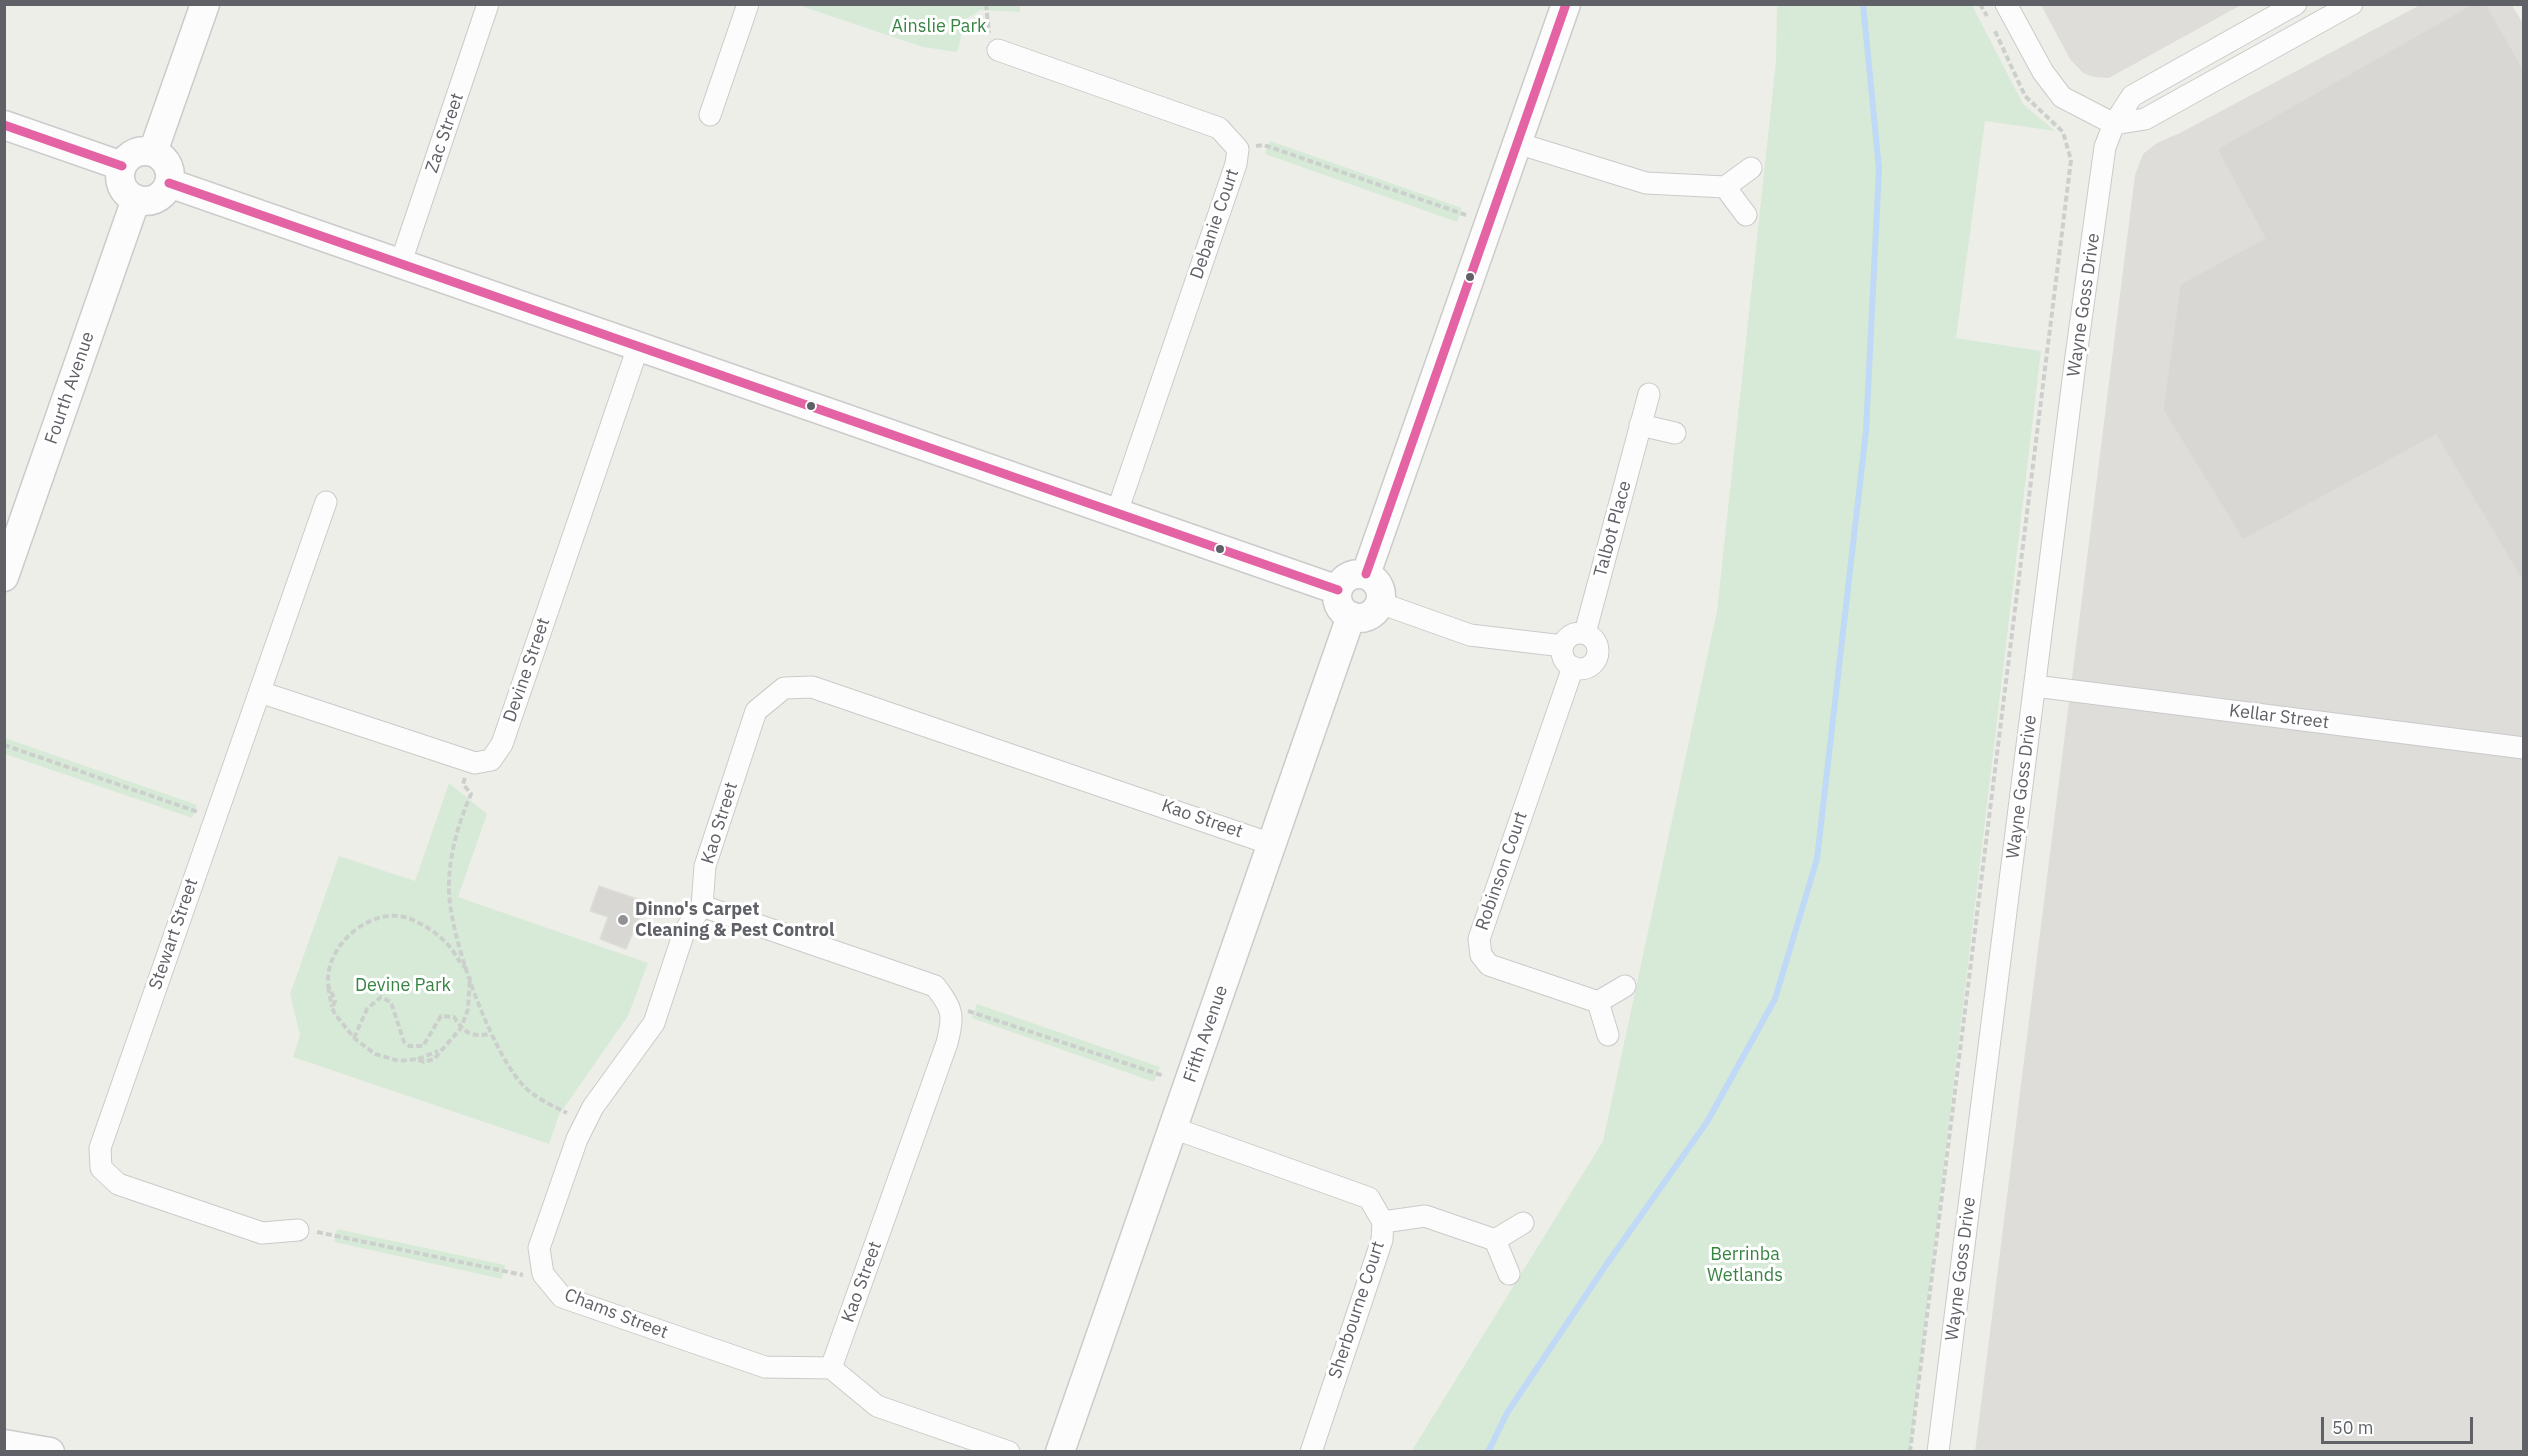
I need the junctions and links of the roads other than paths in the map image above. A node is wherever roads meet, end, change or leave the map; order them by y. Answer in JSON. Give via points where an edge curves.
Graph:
{"nodes":[{"id":1,"x":205,"y":4,"type":"edge"},
{"id":2,"x":488,"y":4,"type":"edge"},
{"id":3,"x":748,"y":4,"type":"edge"},
{"id":4,"x":1566,"y":4,"type":"edge"},
{"id":5,"x":2006,"y":4,"type":"edge"},
{"id":6,"x":2296,"y":4,"type":"edge"},
{"id":7,"x":2352,"y":4,"type":"edge"},
{"id":8,"x":998,"y":50,"type":"road end"},
{"id":9,"x":710,"y":115,"type":"dead end"},
{"id":10,"x":2114,"y":124,"type":"junction"},
{"id":11,"x":4,"y":125,"type":"edge"},
{"id":12,"x":1517,"y":144,"type":"junction"},
{"id":13,"x":153,"y":152,"type":"junction"},
{"id":14,"x":122,"y":166,"type":"junction"},
{"id":15,"x":1750,"y":168,"type":"dead end"},
{"id":16,"x":169,"y":183,"type":"junction"},
{"id":17,"x":1725,"y":187,"type":"junction"},
{"id":18,"x":136,"y":200,"type":"junction"},
{"id":19,"x":1746,"y":215,"type":"dead end"},
{"id":20,"x":401,"y":262,"type":"junction"},
{"id":21,"x":638,"y":347,"type":"junction"},
{"id":22,"x":1649,"y":394,"type":"dead end"},
{"id":23,"x":1640,"y":425,"type":"junction"},
{"id":24,"x":1674,"y":433,"type":"dead end"},
{"id":25,"x":326,"y":502,"type":"dead end"},
{"id":26,"x":1117,"y":512,"type":"junction"},
{"id":27,"x":1366,"y":574,"type":"junction"},
{"id":28,"x":4,"y":577,"type":"edge"},
{"id":29,"x":1338,"y":590,"type":"junction"},
{"id":30,"x":1380,"y":603,"type":"junction"},
{"id":31,"x":1351,"y":616,"type":"junction"},
{"id":32,"x":1585,"y":633,"type":"junction"},
{"id":33,"x":1563,"y":646,"type":"junction"},
{"id":34,"x":1573,"y":667,"type":"junction"},
{"id":35,"x":2035,"y":686,"type":"junction"},
{"id":36,"x":260,"y":692,"type":"junction"},
{"id":37,"x":2523,"y":748,"type":"edge"},
{"id":38,"x":1271,"y":844,"type":"junction"},
{"id":39,"x":702,"y":906,"type":"junction"},
{"id":40,"x":1625,"y":986,"type":"dead end"},
{"id":41,"x":1598,"y":1002,"type":"junction"},
{"id":42,"x":1608,"y":1035,"type":"dead end"},
{"id":43,"x":1173,"y":1128,"type":"junction"},
{"id":44,"x":1383,"y":1222,"type":"junction"},
{"id":45,"x":1523,"y":1223,"type":"dead end"},
{"id":46,"x":298,"y":1230,"type":"road end"},
{"id":47,"x":1495,"y":1240,"type":"junction"},
{"id":48,"x":1509,"y":1274,"type":"dead end"},
{"id":49,"x":831,"y":1368,"type":"junction"},
{"id":50,"x":4,"y":1444,"type":"edge"},
{"id":51,"x":50,"y":1452,"type":"edge"},
{"id":52,"x":1009,"y":1452,"type":"edge"},
{"id":53,"x":1060,"y":1452,"type":"edge"},
{"id":54,"x":1311,"y":1452,"type":"edge"},
{"id":55,"x":1938,"y":1452,"type":"edge"}],
"edges":[{"from":1,"to":13,"type":"street"},
{"from":2,"to":20,"type":"street","name":"Zac Street"},
{"from":3,"to":9,"type":"street"},
{"from":4,"to":12,"type":"street"},
{"from":5,"to":10,"type":"street","via":[[2043,72],[2062,97]]},
{"from":6,"to":10,"type":"street","name":"Wayne Goss Drive","via":[[2132,96]]},
{"from":7,"to":10,"type":"street","via":[[2145,119]]},
{"from":8,"to":26,"type":"street","name":"Debanie Court","via":[[1219,128],[1238,149]]},
{"from":10,"to":35,"type":"street","name":"Wayne Goss Drive","via":[[2105,147],[2100,182]]},
{"from":11,"to":14,"type":"street"},
{"from":12,"to":17,"type":"street","via":[[1646,183]]},
{"from":12,"to":27,"type":"street"},
{"from":13,"to":14,"type":"street","via":[[134,153]]},
{"from":13,"to":16,"type":"street","via":[[167,165]]},
{"from":14,"to":18,"type":"street","via":[[122,186]]},
{"from":15,"to":17,"type":"street"},
{"from":16,"to":18,"type":"street","via":[[156,198]]},
{"from":16,"to":20,"type":"street"},
{"from":17,"to":19,"type":"street"},
{"from":18,"to":28,"type":"street","name":"Fourth Avenue"},
{"from":20,"to":21,"type":"street"},
{"from":21,"to":26,"type":"street"},
{"from":21,"to":36,"type":"street","name":"Devine Street","via":[[502,744],[491,760],[471,762]]},
{"from":22,"to":23,"type":"street","name":"Talbot Place"},
{"from":23,"to":24,"type":"street"},
{"from":23,"to":32,"type":"street","name":"Talbot Place"},
{"from":25,"to":36,"type":"street","name":"Stewart Street"},
{"from":26,"to":29,"type":"street"},
{"from":27,"to":29,"type":"street","via":[[1352,575]]},
{"from":27,"to":30,"type":"street","via":[[1381,589]]},
{"from":29,"to":31,"type":"street","via":[[1341,608]]},
{"from":30,"to":31,"type":"street","via":[[1365,617]]},
{"from":30,"to":33,"type":"street","via":[[1470,635]]},
{"from":31,"to":38,"type":"street","name":"Fifth Avenue"},
{"from":32,"to":33,"type":"street","via":[[1574,634]]},
{"from":32,"to":34,"type":"street","via":[[1596,642],[1597,657],[1587,667]]},
{"from":33,"to":34,"type":"street","via":[[1564,658]]},
{"from":34,"to":41,"type":"street","name":"Robinson Court","via":[[1479,939],[1481,955],[1489,965]]},
{"from":35,"to":37,"type":"street","name":"Kellar Street"},
{"from":35,"to":55,"type":"street","name":"Wayne Goss Drive"},
{"from":36,"to":46,"type":"street","name":"Stewart Street","via":[[100,1148],[101,1168],[118,1184],[262,1233]]},
{"from":38,"to":39,"type":"street","name":"Kao Street","via":[[812,687],[784,688],[756,711],[705,866]]},
{"from":38,"to":43,"type":"street","name":"Fifth Avenue"},
{"from":39,"to":49,"type":"street","name":"Kao Street","via":[[935,986],[950,1004],[952,1022],[947,1043]]},
{"from":39,"to":49,"type":"street","name":"Chams Street","via":[[684,932],[654,1023],[584,1122],[539,1248],[543,1274],[562,1297],[765,1367]]},
{"from":40,"to":41,"type":"street"},
{"from":41,"to":42,"type":"street"},
{"from":43,"to":44,"type":"street","name":"Sherbourne Court","via":[[1369,1198]]},
{"from":43,"to":53,"type":"street","name":"Fifth Avenue"},
{"from":44,"to":47,"type":"street","via":[[1425,1216]]},
{"from":44,"to":54,"type":"street","name":"Sherbourne Court","via":[[1382,1240]]},
{"from":45,"to":47,"type":"street"},
{"from":47,"to":48,"type":"street"},
{"from":49,"to":52,"type":"street","via":[[877,1406]]},
{"from":50,"to":51,"type":"street"}]}
